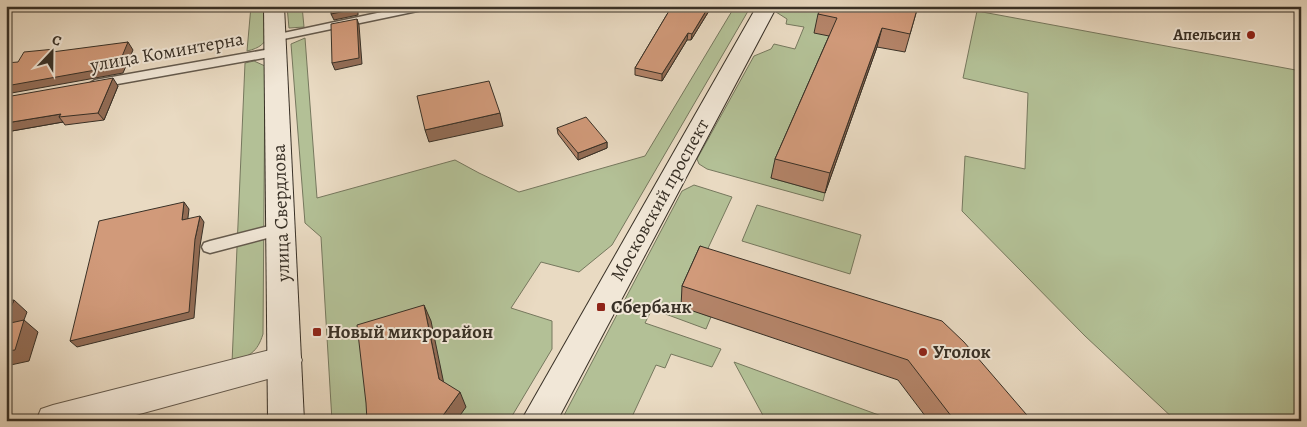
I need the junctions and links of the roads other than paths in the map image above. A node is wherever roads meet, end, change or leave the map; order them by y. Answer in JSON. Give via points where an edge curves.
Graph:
{"nodes":[{"id":1,"x":274,"y":6,"type":"edge"},
{"id":2,"x":427,"y":6,"type":"edge"},
{"id":3,"x":767,"y":6,"type":"edge"},
{"id":4,"x":275,"y":45,"type":"junction"},
{"id":5,"x":83,"y":86,"type":"edge"},
{"id":6,"x":281,"y":229,"type":"junction"},
{"id":7,"x":210,"y":247,"type":"dead end"},
{"id":8,"x":286,"y":360,"type":"junction"},
{"id":9,"x":53,"y":421,"type":"edge"},
{"id":10,"x":286,"y":421,"type":"edge"},
{"id":11,"x":538,"y":421,"type":"edge"}],
"edges":[{"from":1,"to":4,"type":"street","name":"улица Свердлова"},
{"from":2,"to":4,"type":"lane","name":"улица Коминтерна"},
{"from":3,"to":11,"type":"street","name":"Московский проспект"},
{"from":4,"to":5,"type":"lane","name":"улица Коминтерна"},
{"from":4,"to":6,"type":"street","name":"улица Свердлова"},
{"from":6,"to":7,"type":"lane"},
{"from":6,"to":8,"type":"street","name":"улица Свердлова"},
{"from":8,"to":9,"type":"street"},
{"from":8,"to":10,"type":"street","name":"улица Свердлова"}]}
